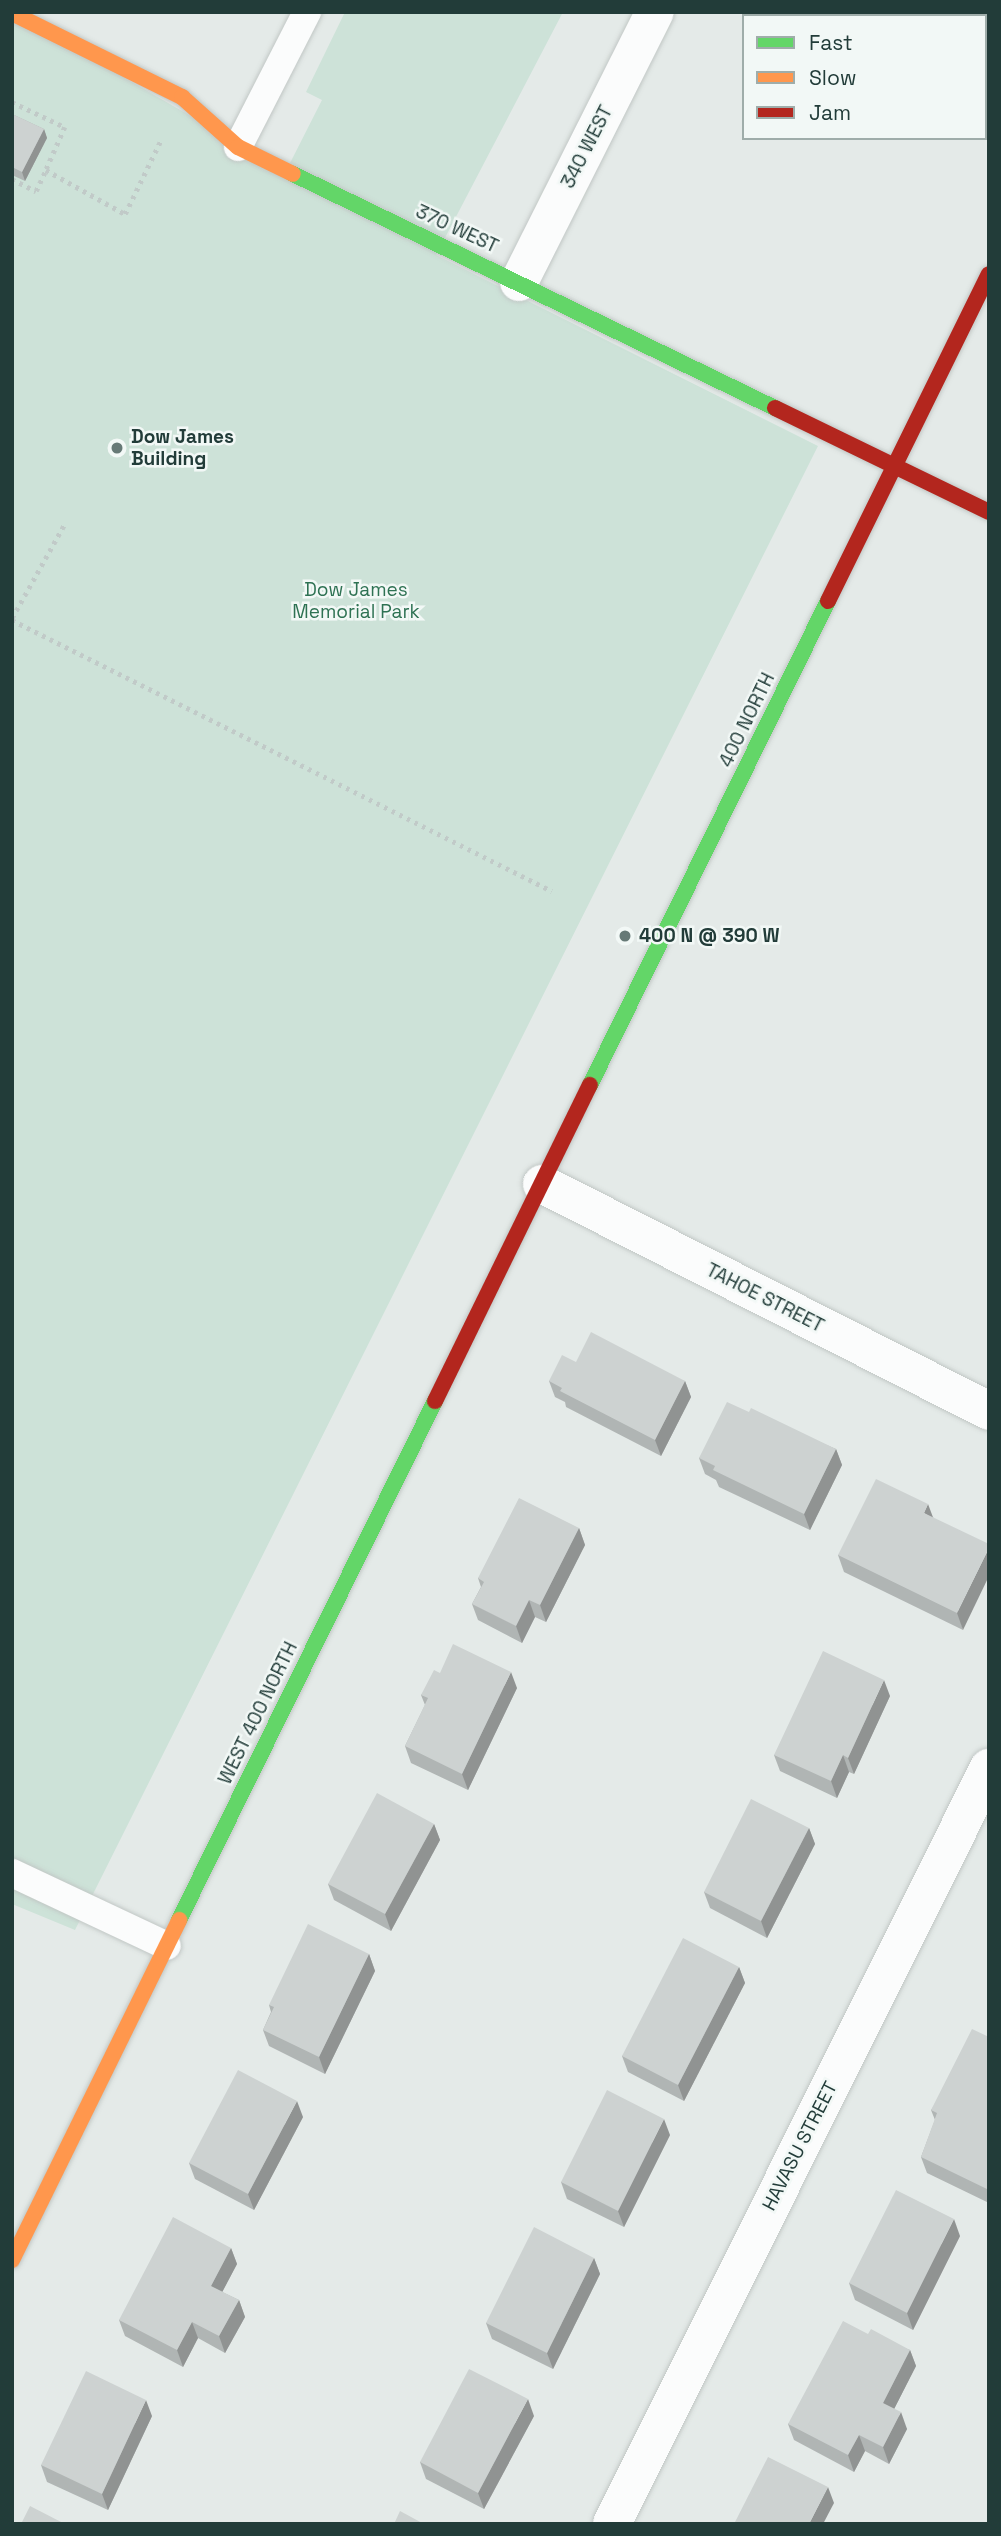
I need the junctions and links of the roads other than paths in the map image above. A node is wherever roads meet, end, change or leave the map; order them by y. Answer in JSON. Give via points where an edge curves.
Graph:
{"nodes":[{"id":1,"x":307,"y":12,"type":"edge"},
{"id":2,"x":655,"y":12,"type":"edge"},
{"id":3,"x":12,"y":13,"type":"edge"},
{"id":4,"x":238,"y":147,"type":"junction"},
{"id":5,"x":989,"y":274,"type":"edge"},
{"id":6,"x":519,"y":282,"type":"junction"},
{"id":7,"x":895,"y":467,"type":"junction"},
{"id":8,"x":989,"y":512,"type":"edge"},
{"id":9,"x":541,"y":1184,"type":"junction"},
{"id":10,"x":989,"y":1411,"type":"edge"},
{"id":11,"x":989,"y":1768,"type":"edge"},
{"id":12,"x":12,"y":1873,"type":"edge"},
{"id":13,"x":167,"y":1945,"type":"junction"},
{"id":14,"x":12,"y":2260,"type":"edge"},
{"id":15,"x":612,"y":2524,"type":"edge"}],
"edges":[{"from":1,"to":4,"type":"lane"},
{"from":2,"to":6,"type":"street","name":"340 WEST"},
{"from":3,"to":4,"type":"street","name":"370 WEST","via":[[182,97]]},
{"from":4,"to":6,"type":"street","name":"370 WEST"},
{"from":5,"to":7,"type":"street","name":"400 NORTH"},
{"from":6,"to":7,"type":"street","name":"370 WEST"},
{"from":7,"to":8,"type":"street","name":"370 WEST"},
{"from":7,"to":9,"type":"street","name":"400 NORTH"},
{"from":9,"to":10,"type":"street","name":"TAHOE STREET"},
{"from":9,"to":13,"type":"street","name":"WEST 400 NORTH"},
{"from":11,"to":15,"type":"street","name":"HAVASU STREET"},
{"from":12,"to":13,"type":"lane"},
{"from":13,"to":14,"type":"street","name":"WEST 400 NORTH"}]}
